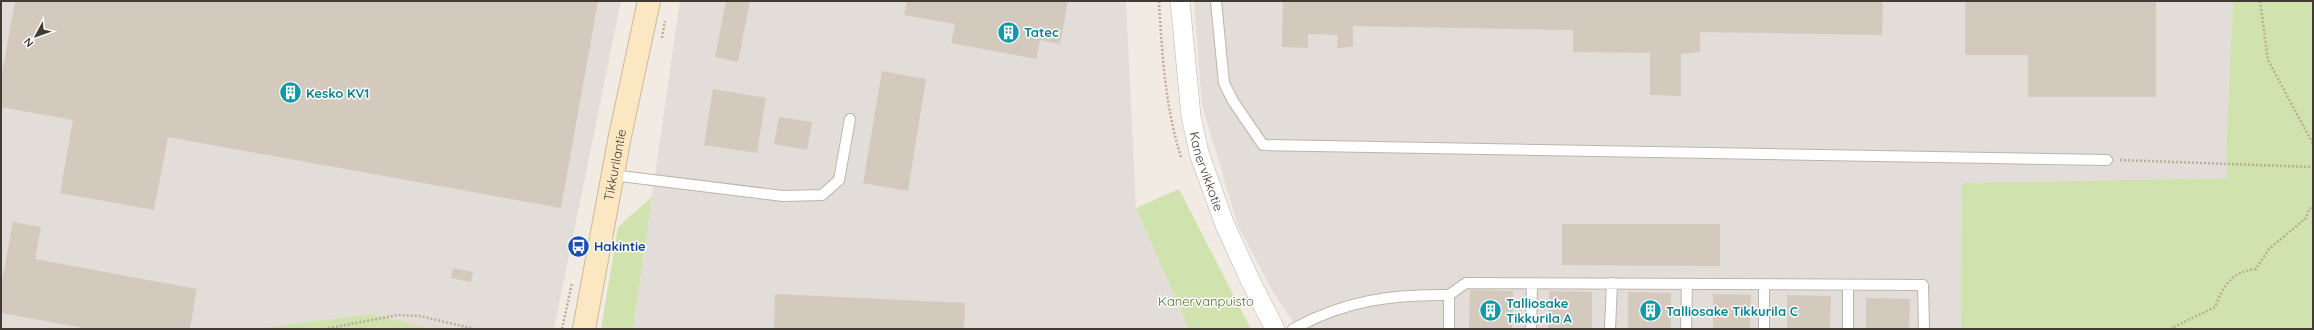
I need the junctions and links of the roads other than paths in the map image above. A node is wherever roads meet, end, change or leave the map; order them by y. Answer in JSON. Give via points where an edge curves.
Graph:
{"nodes":[{"id":1,"x":649,"y":1,"type":"edge"},
{"id":2,"x":1180,"y":1,"type":"edge"},
{"id":3,"x":1216,"y":1,"type":"edge"},
{"id":4,"x":850,"y":119,"type":"dead end"},
{"id":5,"x":2107,"y":160,"type":"road end"},
{"id":6,"x":612,"y":175,"type":"junction"},
{"id":7,"x":1532,"y":283,"type":"junction"},
{"id":8,"x":1612,"y":283,"type":"junction"},
{"id":9,"x":1687,"y":284,"type":"junction"},
{"id":10,"x":1848,"y":284,"type":"junction"},
{"id":11,"x":1764,"y":285,"type":"junction"},
{"id":12,"x":1449,"y":294,"type":"junction"},
{"id":13,"x":584,"y":329,"type":"edge"},
{"id":14,"x":1275,"y":329,"type":"edge"},
{"id":15,"x":1293,"y":329,"type":"edge"},
{"id":16,"x":1449,"y":329,"type":"edge"},
{"id":17,"x":1531,"y":329,"type":"edge"},
{"id":18,"x":1610,"y":329,"type":"edge"},
{"id":19,"x":1686,"y":329,"type":"edge"},
{"id":20,"x":1764,"y":329,"type":"edge"},
{"id":21,"x":1848,"y":329,"type":"edge"},
{"id":22,"x":1924,"y":329,"type":"edge"}],
"edges":[{"from":1,"to":6,"type":"main road","name":"Tikkurilantie"},
{"from":2,"to":14,"type":"street","name":"Kanervikkotie","via":[[1191,116],[1199,153],[1225,225]]},
{"from":3,"to":5,"type":"lane","via":[[1224,83],[1263,145]]},
{"from":4,"to":6,"type":"lane","via":[[839,180],[822,195],[783,196]]},
{"from":6,"to":13,"type":"main road","name":"Tikkurilantie"},
{"from":7,"to":8,"type":"lane"},
{"from":7,"to":12,"type":"lane","via":[[1466,283]]},
{"from":7,"to":17,"type":"lane"},
{"from":8,"to":9,"type":"lane"},
{"from":8,"to":18,"type":"lane"},
{"from":9,"to":11,"type":"lane"},
{"from":9,"to":19,"type":"lane"},
{"from":10,"to":11,"type":"lane"},
{"from":10,"to":21,"type":"lane"},
{"from":10,"to":22,"type":"lane","via":[[1923,285]]},
{"from":11,"to":20,"type":"lane"},
{"from":12,"to":15,"type":"lane","via":[[1405,294],[1354,303],[1311,319]]},
{"from":12,"to":16,"type":"lane"}]}
